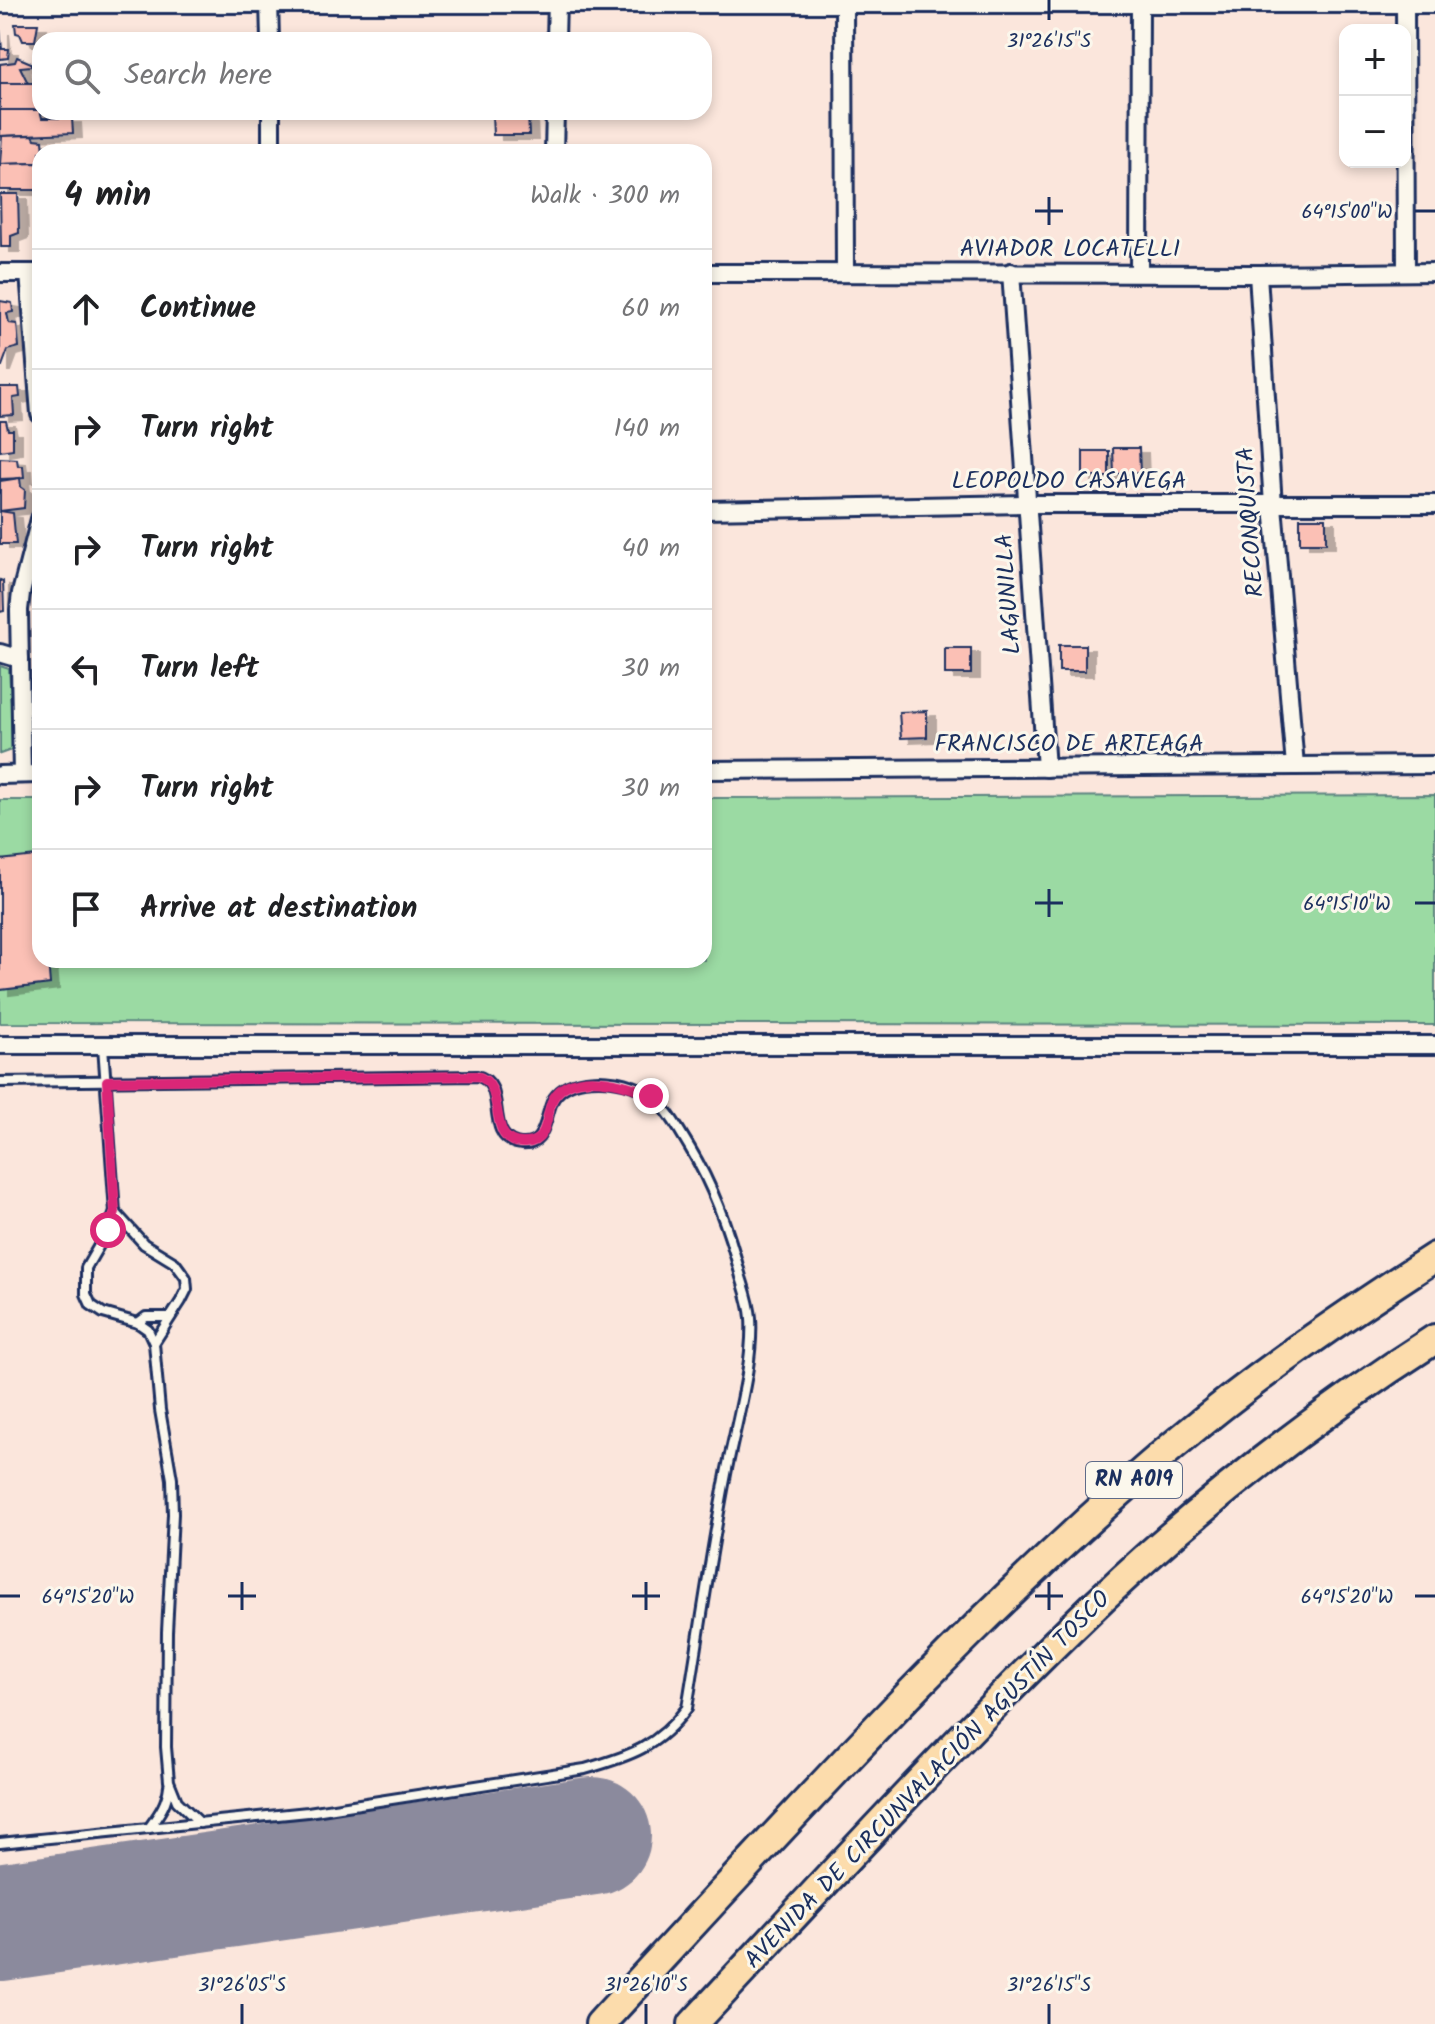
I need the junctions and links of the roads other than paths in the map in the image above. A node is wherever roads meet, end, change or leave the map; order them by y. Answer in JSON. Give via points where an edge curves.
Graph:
{"nodes":[{"id":1,"x":269,"y":2,"type":"edge"},
{"id":2,"x":557,"y":2,"type":"edge"},
{"id":3,"x":844,"y":2,"type":"edge"},
{"id":4,"x":1140,"y":2,"type":"edge"},
{"id":5,"x":1405,"y":2,"type":"edge"},
{"id":6,"x":0,"y":4,"type":"edge"},
{"id":7,"x":1435,"y":4,"type":"edge"},
{"id":8,"x":270,"y":32,"type":"edge"},
{"id":9,"x":556,"y":32,"type":"edge"},
{"id":10,"x":271,"y":120,"type":"edge"},
{"id":11,"x":555,"y":120,"type":"edge"},
{"id":12,"x":271,"y":144,"type":"edge"},
{"id":13,"x":554,"y":144,"type":"edge"},
{"id":14,"x":845,"y":272,"type":"junction"},
{"id":15,"x":1011,"y":272,"type":"junction"},
{"id":16,"x":1139,"y":272,"type":"junction"},
{"id":17,"x":1406,"y":272,"type":"junction"},
{"id":18,"x":1435,"y":272,"type":"edge"},
{"id":19,"x":0,"y":273,"type":"edge"},
{"id":20,"x":32,"y":273,"type":"edge"},
{"id":21,"x":712,"y":273,"type":"edge"},
{"id":22,"x":1258,"y":274,"type":"junction"},
{"id":23,"x":1026,"y":504,"type":"junction"},
{"id":24,"x":1435,"y":504,"type":"edge"},
{"id":25,"x":1273,"y":505,"type":"junction"},
{"id":26,"x":712,"y":510,"type":"edge"},
{"id":27,"x":32,"y":550,"type":"edge"},
{"id":28,"x":0,"y":653,"type":"edge"},
{"id":29,"x":20,"y":659,"type":"junction"},
{"id":30,"x":1435,"y":765,"type":"edge"},
{"id":31,"x":1295,"y":766,"type":"junction"},
{"id":32,"x":1046,"y":768,"type":"junction"},
{"id":33,"x":712,"y":770,"type":"edge"},
{"id":34,"x":22,"y":774,"type":"junction"},
{"id":35,"x":32,"y":774,"type":"edge"},
{"id":36,"x":0,"y":775,"type":"edge"},
{"id":37,"x":0,"y":1045,"type":"edge"},
{"id":38,"x":103,"y":1045,"type":"junction"},
{"id":39,"x":1435,"y":1045,"type":"edge"},
{"id":40,"x":107,"y":1081,"type":"junction"},
{"id":41,"x":0,"y":1082,"type":"edge"},
{"id":42,"x":115,"y":1212,"type":"junction"},
{"id":43,"x":1435,"y":1257,"type":"edge"},
{"id":44,"x":169,"y":1317,"type":"junction"},
{"id":45,"x":138,"y":1323,"type":"junction"},
{"id":46,"x":1435,"y":1339,"type":"edge"},
{"id":47,"x":154,"y":1343,"type":"junction"},
{"id":48,"x":169,"y":1781,"type":"junction"},
{"id":49,"x":200,"y":1823,"type":"junction"},
{"id":50,"x":149,"y":1828,"type":"junction"},
{"id":51,"x":0,"y":1843,"type":"edge"},
{"id":52,"x":600,"y":2024,"type":"edge"},
{"id":53,"x":693,"y":2024,"type":"edge"}],
"edges":[{"from":1,"to":2,"type":"street"},
{"from":1,"to":6,"type":"street"},
{"from":1,"to":8,"type":"street"},
{"from":2,"to":3,"type":"street"},
{"from":2,"to":9,"type":"street"},
{"from":3,"to":4,"type":"street"},
{"from":3,"to":14,"type":"street"},
{"from":4,"to":5,"type":"street"},
{"from":4,"to":16,"type":"street"},
{"from":5,"to":7,"type":"street"},
{"from":5,"to":17,"type":"street"},
{"from":10,"to":12,"type":"street"},
{"from":11,"to":13,"type":"street"},
{"from":14,"to":15,"type":"street","name":"AVIADOR LOCATELLI"},
{"from":14,"to":21,"type":"street","name":"AVIADOR LOCATELLI"},
{"from":15,"to":16,"type":"street","name":"AVIADOR LOCATELLI"},
{"from":15,"to":23,"type":"street","name":"LAGUNILLA"},
{"from":16,"to":22,"type":"street","name":"AVIADOR LOCATELLI"},
{"from":17,"to":18,"type":"street","name":"AVIADOR LOCATELLI"},
{"from":17,"to":22,"type":"street","name":"AVIADOR LOCATELLI"},
{"from":19,"to":20,"type":"street"},
{"from":22,"to":25,"type":"street","name":"RECONQUISTA"},
{"from":23,"to":25,"type":"street","name":"LEOPOLDO CASAVEGA"},
{"from":23,"to":26,"type":"street","name":"LEOPOLDO CASAVEGA"},
{"from":23,"to":32,"type":"street","name":"LAGUNILLA"},
{"from":24,"to":25,"type":"street","name":"LEOPOLDO CASAVEGA"},
{"from":25,"to":31,"type":"street","name":"RECONQUISTA"},
{"from":27,"to":29,"type":"street","via":[[21,593]]},
{"from":28,"to":29,"type":"street"},
{"from":29,"to":34,"type":"street"},
{"from":30,"to":31,"type":"street","name":"FRANCISCO DE ARTEAGA"},
{"from":31,"to":32,"type":"street","name":"FRANCISCO DE ARTEAGA"},
{"from":32,"to":33,"type":"street","name":"FRANCISCO DE ARTEAGA"},
{"from":34,"to":35,"type":"street"},
{"from":34,"to":36,"type":"street"},
{"from":37,"to":38,"type":"street"},
{"from":38,"to":39,"type":"street"},
{"from":38,"to":40,"type":"lane"},
{"from":40,"to":41,"type":"lane"},
{"from":40,"to":42,"type":"lane"},
{"from":40,"to":49,"type":"lane","via":[[477,1076],[493,1086],[504,1135],[524,1144],[544,1131],[554,1099],[567,1087],[580,1081],[633,1086],[661,1105],[704,1171],[731,1237],[751,1316],[751,1348],[687,1708],[671,1729],[625,1758],[585,1769],[308,1812]]},
{"from":42,"to":44,"type":"lane","via":[[186,1278],[187,1289]]},
{"from":42,"to":45,"type":"lane","via":[[86,1268],[86,1294],[103,1313]]},
{"from":43,"to":52,"type":"highway","number":"RN A019","via":[[1241,1391],[1084,1523],[938,1665]]},
{"from":44,"to":45,"type":"lane","via":[[146,1317]]},
{"from":44,"to":47,"type":"lane"},
{"from":45,"to":47,"type":"lane"},
{"from":46,"to":53,"type":"highway","name":"AVENIDA DE CIRCUNVALACIÓN AGUSTÍN TOSCO","number":"RN A019","via":[[1271,1456],[1082,1617]]},
{"from":47,"to":48,"type":"lane","via":[[172,1479],[166,1646]]},
{"from":48,"to":49,"type":"lane","via":[[177,1801]]},
{"from":48,"to":50,"type":"lane","via":[[162,1811]]},
{"from":49,"to":50,"type":"lane"},
{"from":50,"to":51,"type":"lane"}]}
